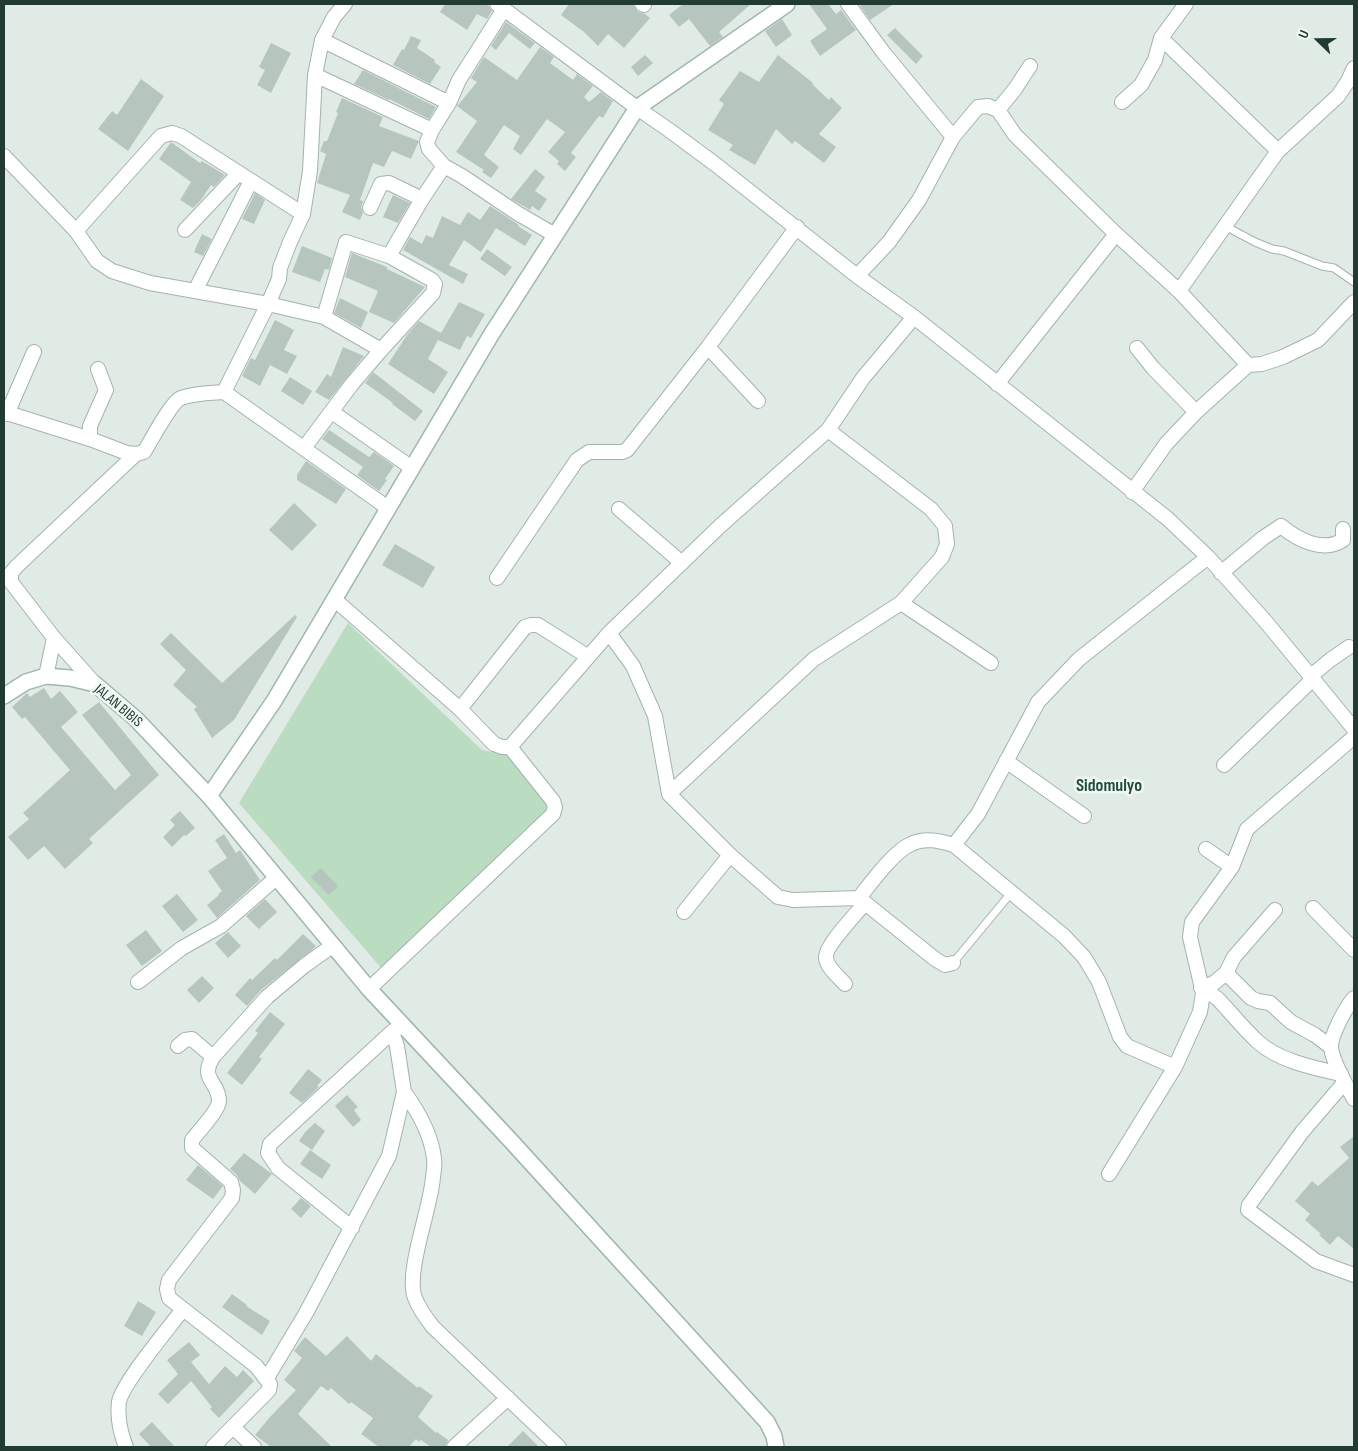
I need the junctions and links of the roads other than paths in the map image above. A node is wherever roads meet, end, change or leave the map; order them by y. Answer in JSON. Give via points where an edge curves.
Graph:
{"nodes":[{"id":1,"x":346,"y":4,"type":"edge"},
{"id":2,"x":787,"y":4,"type":"edge"},
{"id":3,"x":848,"y":4,"type":"edge"},
{"id":4,"x":1186,"y":4,"type":"edge"},
{"id":5,"x":501,"y":6,"type":"edge"},
{"id":6,"x":1161,"y":38,"type":"junction"},
{"id":7,"x":322,"y":40,"type":"junction"},
{"id":8,"x":1030,"y":66,"type":"dead end"},
{"id":9,"x":1354,"y":68,"type":"edge"},
{"id":10,"x":315,"y":75,"type":"junction"},
{"id":11,"x":1122,"y":102,"type":"dead end"},
{"id":12,"x":449,"y":103,"type":"junction"},
{"id":13,"x":637,"y":108,"type":"junction"},
{"id":14,"x":998,"y":110,"type":"junction"},
{"id":15,"x":432,"y":130,"type":"junction"},
{"id":16,"x":953,"y":137,"type":"junction"},
{"id":17,"x":1278,"y":151,"type":"junction"},
{"id":18,"x":4,"y":156,"type":"edge"},
{"id":19,"x":444,"y":166,"type":"junction"},
{"id":20,"x":239,"y":173,"type":"junction"},
{"id":21,"x":251,"y":181,"type":"junction"},
{"id":22,"x":422,"y":199,"type":"junction"},
{"id":23,"x":370,"y":208,"type":"dead end"},
{"id":24,"x":303,"y":214,"type":"junction"},
{"id":25,"x":1225,"y":226,"type":"junction"},
{"id":26,"x":797,"y":227,"type":"junction"},
{"id":27,"x":185,"y":230,"type":"dead end"},
{"id":28,"x":76,"y":231,"type":"junction"},
{"id":29,"x":1116,"y":234,"type":"junction"},
{"id":30,"x":555,"y":235,"type":"junction"},
{"id":31,"x":389,"y":256,"type":"junction"},
{"id":32,"x":857,"y":276,"type":"junction"},
{"id":33,"x":1354,"y":282,"type":"edge"},
{"id":34,"x":195,"y":291,"type":"junction"},
{"id":35,"x":1179,"y":291,"type":"junction"},
{"id":36,"x":1354,"y":302,"type":"edge"},
{"id":37,"x":268,"y":304,"type":"junction"},
{"id":38,"x":324,"y":317,"type":"junction"},
{"id":39,"x":914,"y":317,"type":"junction"},
{"id":40,"x":708,"y":347,"type":"junction"},
{"id":41,"x":1137,"y":348,"type":"dead end"},
{"id":42,"x":381,"y":350,"type":"junction"},
{"id":43,"x":34,"y":352,"type":"dead end"},
{"id":44,"x":1248,"y":365,"type":"junction"},
{"id":45,"x":98,"y":369,"type":"dead end"},
{"id":46,"x":997,"y":384,"type":"junction"},
{"id":47,"x":224,"y":392,"type":"junction"},
{"id":48,"x":758,"y":401,"type":"dead end"},
{"id":49,"x":332,"y":412,"type":"junction"},
{"id":50,"x":1196,"y":412,"type":"junction"},
{"id":51,"x":5,"y":413,"type":"edge"},
{"id":52,"x":828,"y":430,"type":"junction"},
{"id":53,"x":90,"y":439,"type":"junction"},
{"id":54,"x":304,"y":448,"type":"junction"},
{"id":55,"x":136,"y":454,"type":"junction"},
{"id":56,"x":412,"y":468,"type":"junction"},
{"id":57,"x":1132,"y":492,"type":"junction"},
{"id":58,"x":388,"y":508,"type":"junction"},
{"id":59,"x":619,"y":509,"type":"dead end"},
{"id":60,"x":1343,"y":529,"type":"dead end"},
{"id":61,"x":1208,"y":557,"type":"junction"},
{"id":62,"x":682,"y":563,"type":"junction"},
{"id":63,"x":1222,"y":573,"type":"junction"},
{"id":64,"x":497,"y":578,"type":"dead end"},
{"id":65,"x":334,"y":599,"type":"junction"},
{"id":66,"x":902,"y":603,"type":"junction"},
{"id":67,"x":609,"y":633,"type":"junction"},
{"id":68,"x":54,"y":638,"type":"junction"},
{"id":69,"x":1349,"y":647,"type":"dead end"},
{"id":70,"x":587,"y":656,"type":"junction"},
{"id":71,"x":992,"y":663,"type":"dead end"},
{"id":72,"x":46,"y":676,"type":"junction"},
{"id":73,"x":1312,"y":677,"type":"junction"},
{"id":74,"x":95,"y":684,"type":"junction"},
{"id":75,"x":4,"y":696,"type":"edge"},
{"id":76,"x":460,"y":709,"type":"junction"},
{"id":77,"x":1354,"y":729,"type":"edge"},
{"id":78,"x":1354,"y":736,"type":"edge"},
{"id":79,"x":510,"y":747,"type":"junction"},
{"id":80,"x":1006,"y":761,"type":"junction"},
{"id":81,"x":1224,"y":765,"type":"dead end"},
{"id":82,"x":669,"y":794,"type":"junction"},
{"id":83,"x":209,"y":796,"type":"junction"},
{"id":84,"x":1084,"y":816,"type":"dead end"},
{"id":85,"x":954,"y":845,"type":"junction"},
{"id":86,"x":1206,"y":849,"type":"dead end"},
{"id":87,"x":730,"y":855,"type":"junction"},
{"id":88,"x":1232,"y":867,"type":"junction"},
{"id":89,"x":276,"y":878,"type":"junction"},
{"id":90,"x":1011,"y":893,"type":"junction"},
{"id":91,"x":862,"y":901,"type":"junction"},
{"id":92,"x":1313,"y":908,"type":"dead end"},
{"id":93,"x":1275,"y":910,"type":"dead end"},
{"id":94,"x":684,"y":912,"type":"dead end"},
{"id":95,"x":332,"y":946,"type":"junction"},
{"id":96,"x":1354,"y":950,"type":"edge"},
{"id":97,"x":953,"y":963,"type":"joint"},
{"id":98,"x":1226,"y":973,"type":"junction"},
{"id":99,"x":138,"y":982,"type":"dead end"},
{"id":100,"x":845,"y":984,"type":"dead end"},
{"id":101,"x":369,"y":989,"type":"junction"},
{"id":102,"x":1202,"y":991,"type":"junction"},
{"id":103,"x":1354,"y":998,"type":"edge"},
{"id":104,"x":397,"y":1029,"type":"junction"},
{"id":105,"x":178,"y":1046,"type":"dead end"},
{"id":106,"x":1331,"y":1047,"type":"junction"},
{"id":107,"x":213,"y":1057,"type":"junction"},
{"id":108,"x":1175,"y":1067,"type":"junction"},
{"id":109,"x":1343,"y":1078,"type":"junction"},
{"id":110,"x":404,"y":1092,"type":"junction"},
{"id":111,"x":1354,"y":1099,"type":"edge"},
{"id":112,"x":1109,"y":1174,"type":"dead end"},
{"id":113,"x":352,"y":1228,"type":"junction"},
{"id":114,"x":1354,"y":1275,"type":"edge"},
{"id":115,"x":183,"y":1309,"type":"junction"},
{"id":116,"x":267,"y":1378,"type":"junction"},
{"id":117,"x":508,"y":1398,"type":"junction"},
{"id":118,"x":234,"y":1428,"type":"junction"},
{"id":119,"x":775,"y":1442,"type":"edge"},
{"id":120,"x":126,"y":1447,"type":"edge"},
{"id":121,"x":212,"y":1447,"type":"edge"},
{"id":122,"x":254,"y":1447,"type":"edge"},
{"id":123,"x":454,"y":1447,"type":"edge"},
{"id":124,"x":559,"y":1447,"type":"edge"},
{"id":125,"x":785,"y":1447,"type":"edge"}],
"edges":[{"from":1,"to":7,"type":"street","via":[[334,17]]},
{"from":2,"to":13,"type":"main road"},
{"from":3,"to":16,"type":"street"},
{"from":4,"to":6,"type":"street"},
{"from":5,"to":12,"type":"street"},
{"from":5,"to":13,"type":"street"},
{"from":6,"to":11,"type":"street","via":[[1155,60],[1141,86]]},
{"from":6,"to":17,"type":"street"},
{"from":7,"to":10,"type":"street"},
{"from":7,"to":12,"type":"street"},
{"from":8,"to":14,"type":"street"},
{"from":9,"to":17,"type":"street","via":[[1338,96]]},
{"from":10,"to":15,"type":"street"},
{"from":10,"to":24,"type":"street","via":[[310,171]]},
{"from":12,"to":15,"type":"street"},
{"from":13,"to":26,"type":"street"},
{"from":13,"to":30,"type":"main road"},
{"from":14,"to":16,"type":"street","via":[[978,107]]},
{"from":14,"to":29,"type":"street","via":[[1015,135]]},
{"from":15,"to":19,"type":"street","via":[[427,142]]},
{"from":16,"to":32,"type":"street","via":[[919,200],[889,242]]},
{"from":17,"to":25,"type":"street"},
{"from":18,"to":28,"type":"street"},
{"from":19,"to":22,"type":"street"},
{"from":19,"to":30,"type":"street"},
{"from":20,"to":21,"type":"street"},
{"from":20,"to":27,"type":"street"},
{"from":20,"to":28,"type":"street","via":[[181,136],[172,133],[161,136]]},
{"from":21,"to":24,"type":"street"},
{"from":21,"to":34,"type":"street"},
{"from":22,"to":23,"type":"street","via":[[385,183],[381,184]]},
{"from":22,"to":31,"type":"street"},
{"from":24,"to":37,"type":"street"},
{"from":25,"to":33,"type":"lane","via":[[1272,249],[1334,268]]},
{"from":25,"to":35,"type":"street"},
{"from":26,"to":32,"type":"street"},
{"from":26,"to":40,"type":"street"},
{"from":28,"to":34,"type":"street","via":[[97,261],[112,271],[150,283]]},
{"from":29,"to":35,"type":"street"},
{"from":29,"to":46,"type":"street"},
{"from":30,"to":56,"type":"main road","via":[[491,334]]},
{"from":31,"to":38,"type":"street","via":[[346,242]]},
{"from":31,"to":42,"type":"street","via":[[432,280],[435,288],[434,293]]},
{"from":32,"to":39,"type":"street"},
{"from":34,"to":37,"type":"street"},
{"from":35,"to":44,"type":"street"},
{"from":36,"to":44,"type":"street","via":[[1318,340],[1283,357]]},
{"from":37,"to":38,"type":"street"},
{"from":37,"to":47,"type":"street"},
{"from":38,"to":42,"type":"street"},
{"from":39,"to":46,"type":"street"},
{"from":39,"to":52,"type":"street","via":[[863,378]]},
{"from":40,"to":48,"type":"street"},
{"from":40,"to":64,"type":"street","via":[[627,450],[589,452],[577,460]]},
{"from":41,"to":50,"type":"street"},
{"from":42,"to":49,"type":"street"},
{"from":43,"to":51,"type":"street"},
{"from":44,"to":50,"type":"street"},
{"from":45,"to":53,"type":"street","via":[[106,390],[90,426]]},
{"from":46,"to":57,"type":"street"},
{"from":47,"to":54,"type":"street"},
{"from":47,"to":55,"type":"street","via":[[179,398],[144,452]]},
{"from":49,"to":54,"type":"street"},
{"from":49,"to":56,"type":"street"},
{"from":50,"to":57,"type":"street","via":[[1166,444]]},
{"from":51,"to":53,"type":"street"},
{"from":52,"to":62,"type":"street"},
{"from":52,"to":66,"type":"street","via":[[931,509],[945,526],[948,544],[942,556]]},
{"from":53,"to":55,"type":"street"},
{"from":54,"to":58,"type":"street"},
{"from":55,"to":68,"type":"street","via":[[11,573],[11,582]]},
{"from":56,"to":58,"type":"main road"},
{"from":57,"to":61,"type":"street","via":[[1168,519]]},
{"from":58,"to":65,"type":"main road"},
{"from":59,"to":62,"type":"street"},
{"from":60,"to":63,"type":"street","via":[[1343,540],[1327,546],[1307,543],[1281,526]]},
{"from":61,"to":63,"type":"street"},
{"from":61,"to":80,"type":"street","via":[[1079,659],[1058,680],[1038,702]]},
{"from":62,"to":67,"type":"street"},
{"from":63,"to":73,"type":"street"},
{"from":65,"to":76,"type":"street"},
{"from":65,"to":83,"type":"main road","via":[[274,701]]},
{"from":66,"to":71,"type":"street"},
{"from":66,"to":82,"type":"street","via":[[814,659]]},
{"from":67,"to":70,"type":"street"},
{"from":67,"to":82,"type":"street","via":[[633,666],[655,716]]},
{"from":68,"to":72,"type":"street"},
{"from":68,"to":74,"type":"street"},
{"from":69,"to":73,"type":"street"},
{"from":70,"to":76,"type":"street","via":[[538,625],[525,627]]},
{"from":70,"to":79,"type":"street"},
{"from":72,"to":74,"type":"main road","name":"JALAN BIBIS"},
{"from":72,"to":75,"type":"main road","name":"JALAN BIBIS","via":[[26,682]]},
{"from":73,"to":77,"type":"street"},
{"from":73,"to":81,"type":"street"},
{"from":74,"to":83,"type":"main road","name":"JALAN BIBIS","via":[[136,719]]},
{"from":76,"to":79,"type":"street","via":[[494,744]]},
{"from":78,"to":88,"type":"street","via":[[1247,829]]},
{"from":79,"to":101,"type":"street","via":[[553,802],[553,814]]},
{"from":80,"to":84,"type":"street"},
{"from":80,"to":85,"type":"street","via":[[978,814]]},
{"from":82,"to":87,"type":"street"},
{"from":83,"to":89,"type":"main road","name":"JALAN BIBIS"},
{"from":85,"to":90,"type":"street"},
{"from":85,"to":91,"type":"street","via":[[928,840],[911,844],[888,862]]},
{"from":86,"to":88,"type":"street"},
{"from":87,"to":91,"type":"street","via":[[778,897]]},
{"from":87,"to":94,"type":"street"},
{"from":88,"to":102,"type":"street","via":[[1192,922],[1190,930]]},
{"from":89,"to":95,"type":"main road","name":"JALAN BIBIS"},
{"from":89,"to":99,"type":"street","via":[[221,926],[182,948]]},
{"from":90,"to":97,"type":"lane"},
{"from":90,"to":108,"type":"street","via":[[1064,936],[1084,957],[1099,982],[1120,1037],[1127,1046]]},
{"from":91,"to":97,"type":"street","via":[[935,959],[945,965]]},
{"from":91,"to":100,"type":"street","via":[[826,953],[829,965]]},
{"from":92,"to":96,"type":"street"},
{"from":93,"to":98,"type":"street","via":[[1234,957]]},
{"from":95,"to":101,"type":"main road","name":"JALAN BIBIS"},
{"from":95,"to":107,"type":"street","via":[[267,997]]},
{"from":98,"to":102,"type":"street"},
{"from":98,"to":106,"type":"street","via":[[1251,998],[1270,1003],[1292,1022]]},
{"from":101,"to":104,"type":"main road","name":"JALAN BIBIS"},
{"from":102,"to":108,"type":"street","via":[[1200,1012]]},
{"from":102,"to":109,"type":"street","via":[[1218,999],[1259,1043],[1302,1065]]},
{"from":103,"to":106,"type":"street","via":[[1338,1023]]},
{"from":104,"to":110,"type":"street"},
{"from":104,"to":113,"type":"street","via":[[270,1144],[268,1153],[278,1168]]},
{"from":104,"to":119,"type":"main road","name":"JALAN BIBIS","via":[[664,1308],[766,1422]]},
{"from":105,"to":107,"type":"street","via":[[192,1039]]},
{"from":106,"to":109,"type":"street"},
{"from":107,"to":115,"type":"street","via":[[207,1074],[220,1102],[191,1144],[231,1182],[233,1190],[232,1198],[169,1280],[169,1298]]},
{"from":108,"to":112,"type":"street"},
{"from":109,"to":111,"type":"street"},
{"from":109,"to":114,"type":"street","via":[[1248,1210],[1310,1257]]},
{"from":110,"to":113,"type":"street","via":[[389,1156]]},
{"from":110,"to":117,"type":"street","via":[[418,1112],[435,1159],[432,1188],[414,1267],[414,1297],[433,1327]]},
{"from":113,"to":116,"type":"street"},
{"from":115,"to":116,"type":"street"},
{"from":115,"to":120,"type":"street","via":[[127,1384],[119,1400],[118,1428]]},
{"from":116,"to":118,"type":"street","via":[[269,1390]]},
{"from":117,"to":123,"type":"street"},
{"from":117,"to":124,"type":"street"},
{"from":118,"to":121,"type":"street"},
{"from":118,"to":122,"type":"street"},
{"from":119,"to":125,"type":"street"}]}
